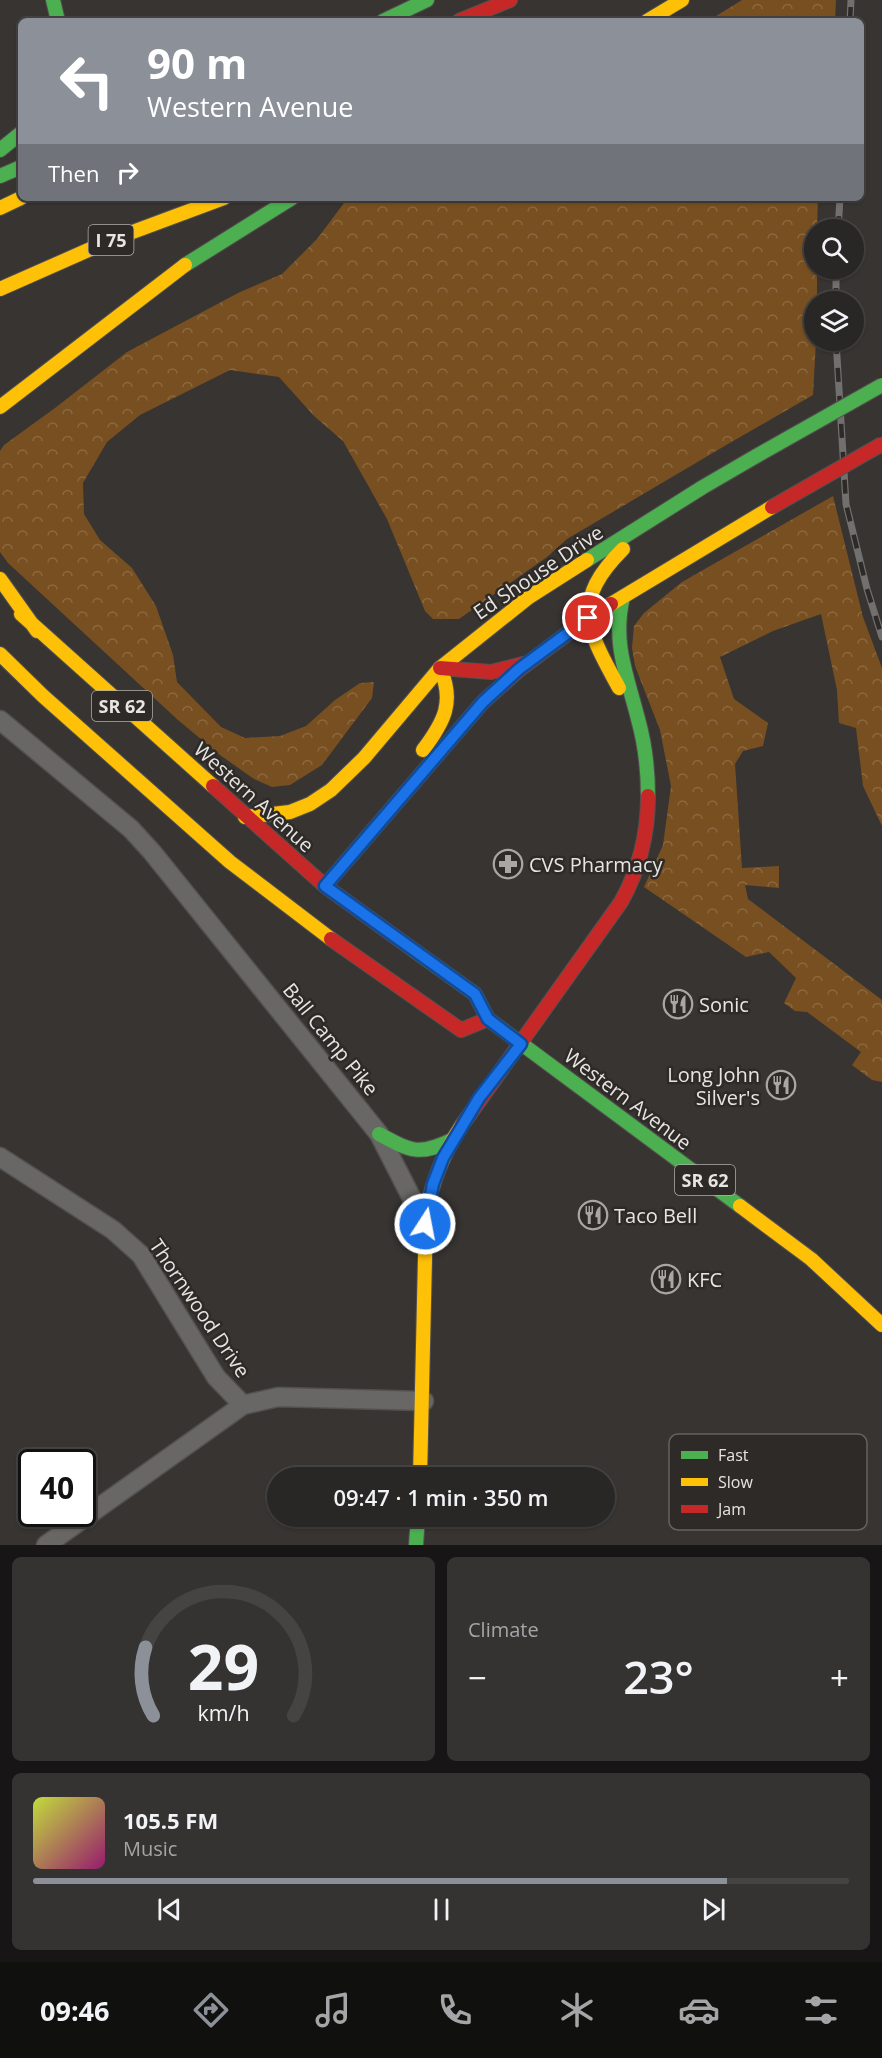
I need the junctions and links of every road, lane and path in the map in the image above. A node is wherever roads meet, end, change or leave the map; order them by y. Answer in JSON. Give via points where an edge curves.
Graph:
{"nodes":[{"id":1,"x":53,"y":0,"type":"edge"},
{"id":2,"x":427,"y":0,"type":"edge"},
{"id":3,"x":510,"y":0,"type":"edge"},
{"id":4,"x":682,"y":0,"type":"edge"},
{"id":5,"x":57,"y":18,"type":"edge"},
{"id":6,"x":388,"y":18,"type":"edge"},
{"id":7,"x":466,"y":18,"type":"edge"},
{"id":8,"x":652,"y":18,"type":"edge"},
{"id":9,"x":18,"y":135,"type":"edge"},
{"id":10,"x":0,"y":150,"type":"edge"},
{"id":11,"x":18,"y":168,"type":"edge"},
{"id":12,"x":0,"y":176,"type":"edge"},
{"id":13,"x":18,"y":199,"type":"edge"},
{"id":14,"x":216,"y":201,"type":"edge"},
{"id":15,"x":287,"y":201,"type":"edge"},
{"id":16,"x":0,"y":208,"type":"edge"},
{"id":17,"x":0,"y":289,"type":"edge"},
{"id":18,"x":882,"y":384,"type":"edge"},
{"id":19,"x":0,"y":407,"type":"edge"},
{"id":20,"x":882,"y":444,"type":"edge"},
{"id":21,"x":703,"y":487,"type":"junction"},
{"id":22,"x":0,"y":579,"type":"edge"},
{"id":23,"x":0,"y":594,"type":"edge"},
{"id":24,"x":623,"y":597,"type":"junction"},
{"id":25,"x":588,"y":618,"type":"junction"},
{"id":26,"x":37,"y":631,"type":"junction"},
{"id":27,"x":0,"y":654,"type":"edge"},
{"id":28,"x":527,"y":663,"type":"junction"},
{"id":29,"x":440,"y":668,"type":"junction"},
{"id":30,"x":637,"y":719,"type":"junction"},
{"id":31,"x":0,"y":720,"type":"edge"},
{"id":32,"x":414,"y":760,"type":"dead end"},
{"id":33,"x":400,"y":778,"type":"dead end"},
{"id":34,"x":245,"y":816,"type":"junction"},
{"id":35,"x":370,"y":833,"type":"junction"},
{"id":36,"x":230,"y":862,"type":"junction"},
{"id":37,"x":325,"y":886,"type":"junction"},
{"id":38,"x":286,"y":888,"type":"dead end"},
{"id":39,"x":310,"y":894,"type":"dead end"},
{"id":40,"x":488,"y":1019,"type":"junction"},
{"id":41,"x":521,"y":1044,"type":"junction"},
{"id":42,"x":379,"y":1134,"type":"junction"},
{"id":43,"x":454,"y":1139,"type":"junction"},
{"id":44,"x":0,"y":1157,"type":"edge"},
{"id":45,"x":425,"y":1224,"type":"junction"},
{"id":46,"x":882,"y":1325,"type":"edge"},
{"id":47,"x":424,"y":1401,"type":"junction"},
{"id":48,"x":243,"y":1405,"type":"junction"},
{"id":49,"x":421,"y":1467,"type":"edge"},
{"id":50,"x":417,"y":1527,"type":"edge"},
{"id":51,"x":46,"y":1545,"type":"edge"},
{"id":52,"x":416,"y":1545,"type":"edge"}],
"edges":[{"from":1,"to":5,"type":"main road"},
{"from":2,"to":6,"type":"main road"},
{"from":3,"to":7,"type":"main road"},
{"from":4,"to":8,"type":"main road"},
{"from":9,"to":10,"type":"main road"},
{"from":11,"to":12,"type":"main road"},
{"from":13,"to":16,"type":"main road"},
{"from":14,"to":17,"type":"main road","number":"I 75","via":[[111,240]]},
{"from":15,"to":19,"type":"main road","via":[[182,267]]},
{"from":18,"to":21,"type":"main road","name":"Ed Shouse Drive","bridge":true},
{"from":20,"to":24,"type":"main road","bridge":true},
{"from":21,"to":25,"type":"main road","via":[[678,514],[624,548],[596,576]]},
{"from":21,"to":29,"type":"main road","name":"Ed Shouse Drive","via":[[529,597]]},
{"from":22,"to":26,"type":"main road"},
{"from":23,"to":26,"type":"main road","name":"Western Avenue","number":"SR 62"},
{"from":24,"to":25,"type":"main road"},
{"from":24,"to":30,"type":"main road","via":[[617,622],[620,656]]},
{"from":25,"to":28,"type":"main road"},
{"from":25,"to":30,"type":"main road","via":[[606,664]]},
{"from":26,"to":34,"type":"main road","name":"Western Avenue","number":"SR 62"},
{"from":27,"to":36,"type":"main road","number":"SR 62"},
{"from":28,"to":29,"type":"main road","via":[[490,672]]},
{"from":28,"to":35,"type":"main road","via":[[483,702]]},
{"from":29,"to":32,"type":"main road","via":[[446,678],[447,710],[436,734]]},
{"from":29,"to":34,"type":"main road","name":"Ed Shouse Drive","via":[[364,758],[331,790],[290,812]]},
{"from":30,"to":41,"type":"main road","via":[[649,780],[646,830],[636,868],[624,900]]},
{"from":31,"to":42,"type":"street","name":"Ball Camp Pike","via":[[131,829]]},
{"from":33,"to":35,"type":"main road"},
{"from":34,"to":37,"type":"main road","name":"Western Avenue","number":"SR 62"},
{"from":35,"to":37,"type":"main road"},
{"from":36,"to":38,"type":"main road"},
{"from":36,"to":40,"type":"main road","via":[[344,949],[461,1030]]},
{"from":37,"to":39,"type":"main road"},
{"from":37,"to":40,"type":"main road","name":"Western Avenue","number":"SR 62","via":[[475,994]]},
{"from":40,"to":41,"type":"main road","name":"Western Avenue","number":"SR 62"},
{"from":41,"to":43,"type":"main road","via":[[479,1098]]},
{"from":41,"to":46,"type":"main road","name":"Western Avenue","number":"SR 62","via":[[811,1259]]},
{"from":42,"to":43,"type":"main road","via":[[408,1150],[421,1152]]},
{"from":42,"to":45,"type":"street","name":"Ball Camp Pike"},
{"from":43,"to":45,"type":"main road","via":[[433,1184]]},
{"from":44,"to":48,"type":"street","name":"Thornwood Drive","via":[[113,1230],[141,1255],[216,1377]]},
{"from":45,"to":47,"type":"main road","name":"Ball Camp Pike"},
{"from":47,"to":48,"type":"street","via":[[278,1396]]},
{"from":47,"to":49,"type":"main road","name":"Ball Camp Pike"},
{"from":48,"to":51,"type":"street"},
{"from":50,"to":52,"type":"main road"}]}
